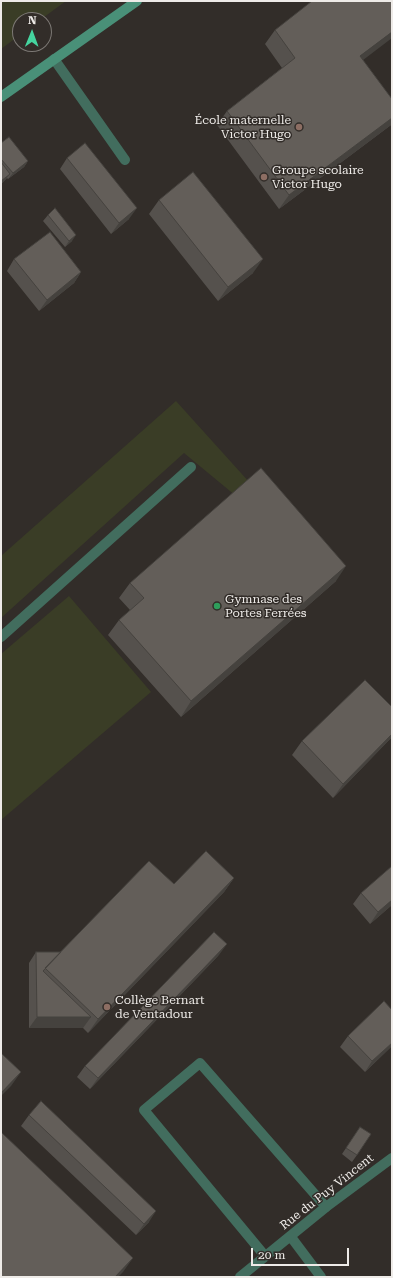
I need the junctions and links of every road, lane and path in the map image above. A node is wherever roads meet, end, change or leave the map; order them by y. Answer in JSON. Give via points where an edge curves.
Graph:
{"nodes":[{"id":1,"x":138,"y":1,"type":"edge"},
{"id":2,"x":54,"y":59,"type":"junction"},
{"id":3,"x":1,"y":97,"type":"edge"},
{"id":4,"x":125,"y":160,"type":"dead end"},
{"id":5,"x":191,"y":467,"type":"dead end"},
{"id":6,"x":1,"y":637,"type":"edge"},
{"id":7,"x":392,"y":1158,"type":"edge"},
{"id":8,"x":326,"y":1207,"type":"junction"},
{"id":9,"x":291,"y":1237,"type":"junction"},
{"id":10,"x":265,"y":1256,"type":"junction"},
{"id":11,"x":240,"y":1277,"type":"edge"},
{"id":12,"x":321,"y":1277,"type":"edge"}],
"edges":[{"from":1,"to":2,"type":"street"},
{"from":2,"to":3,"type":"street"},
{"from":2,"to":4,"type":"street"},
{"from":5,"to":6,"type":"street"},
{"from":7,"to":8,"type":"street","name":"Rue du Puy Vincent"},
{"from":8,"to":9,"type":"street","name":"Rue du Puy Vincent"},
{"from":8,"to":10,"type":"street","via":[[200,1064],[144,1110]]},
{"from":9,"to":10,"type":"street","name":"Rue du Puy Vincent"},
{"from":9,"to":12,"type":"street"},
{"from":10,"to":11,"type":"street","name":"Rue du Puy Vincent"}]}
